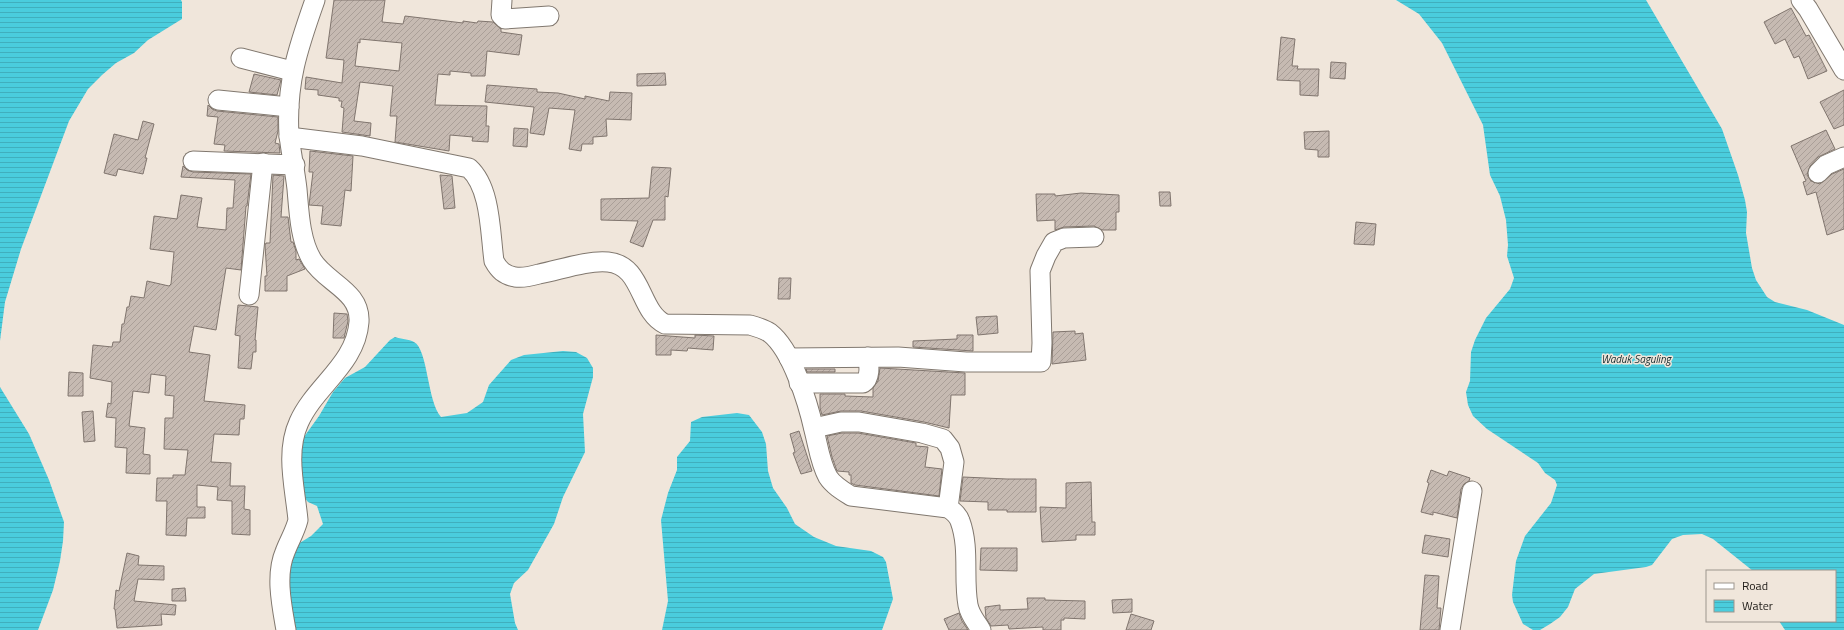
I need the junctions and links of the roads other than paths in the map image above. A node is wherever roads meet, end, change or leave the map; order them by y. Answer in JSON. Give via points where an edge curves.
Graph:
{"nodes":[{"id":1,"x":315,"y":0,"type":"edge"},
{"id":2,"x":502,"y":0,"type":"edge"},
{"id":3,"x":1801,"y":0,"type":"edge"},
{"id":4,"x":549,"y":16,"type":"dead end"},
{"id":5,"x":241,"y":58,"type":"dead end"},
{"id":6,"x":1844,"y":70,"type":"edge"},
{"id":7,"x":292,"y":71,"type":"junction"},
{"id":8,"x":218,"y":100,"type":"dead end"},
{"id":9,"x":289,"y":107,"type":"junction"},
{"id":10,"x":290,"y":137,"type":"junction"},
{"id":11,"x":1844,"y":157,"type":"edge"},
{"id":12,"x":193,"y":161,"type":"dead end"},
{"id":13,"x":263,"y":163,"type":"junction"},
{"id":14,"x":295,"y":165,"type":"junction"},
{"id":15,"x":1818,"y":173,"type":"dead end"},
{"id":16,"x":1094,"y":237,"type":"dead end"},
{"id":17,"x":249,"y":295,"type":"dead end"},
{"id":18,"x":868,"y":357,"type":"junction"},
{"id":19,"x":789,"y":358,"type":"junction"},
{"id":20,"x":799,"y":383,"type":"junction"},
{"id":21,"x":814,"y":428,"type":"junction"},
{"id":22,"x":1472,"y":491,"type":"dead end"},
{"id":23,"x":948,"y":508,"type":"junction"},
{"id":24,"x":286,"y":630,"type":"edge"},
{"id":25,"x":981,"y":630,"type":"edge"},
{"id":26,"x":1450,"y":630,"type":"edge"}],
"edges":[{"from":1,"to":7,"type":"street"},
{"from":2,"to":4,"type":"street","via":[[501,15],[505,19]]},
{"from":3,"to":6,"type":"street"},
{"from":5,"to":7,"type":"street"},
{"from":7,"to":9,"type":"street"},
{"from":8,"to":9,"type":"street"},
{"from":9,"to":10,"type":"street"},
{"from":10,"to":14,"type":"street"},
{"from":10,"to":19,"type":"street","via":[[362,146],[469,168],[484,190],[494,261],[499,269],[508,275],[516,278],[595,262],[614,263],[620,265],[633,278],[657,321],[665,324],[750,325],[762,328],[779,343]]},
{"from":11,"to":15,"type":"street","via":[[1826,165]]},
{"from":12,"to":13,"type":"street"},
{"from":13,"to":14,"type":"street"},
{"from":13,"to":17,"type":"street"},
{"from":14,"to":24,"type":"street","via":[[305,246],[318,268],[351,296],[357,307],[359,322],[356,340],[345,359],[312,400],[299,422],[293,441],[291,458],[298,520],[296,530],[284,553],[279,585]]},
{"from":16,"to":18,"type":"street","via":[[1064,238],[1054,242],[1040,270],[1041,362],[966,362]]},
{"from":18,"to":19,"type":"street"},
{"from":18,"to":20,"type":"street","via":[[868,376],[863,383]]},
{"from":19,"to":20,"type":"street"},
{"from":20,"to":21,"type":"street"},
{"from":21,"to":23,"type":"street","via":[[822,464],[829,478],[851,496]]},
{"from":21,"to":23,"type":"street","via":[[841,422],[858,422],[943,439],[950,448],[954,462]]},
{"from":22,"to":26,"type":"street"},
{"from":23,"to":25,"type":"street","via":[[955,512],[960,520],[968,605],[971,617]]}]}
